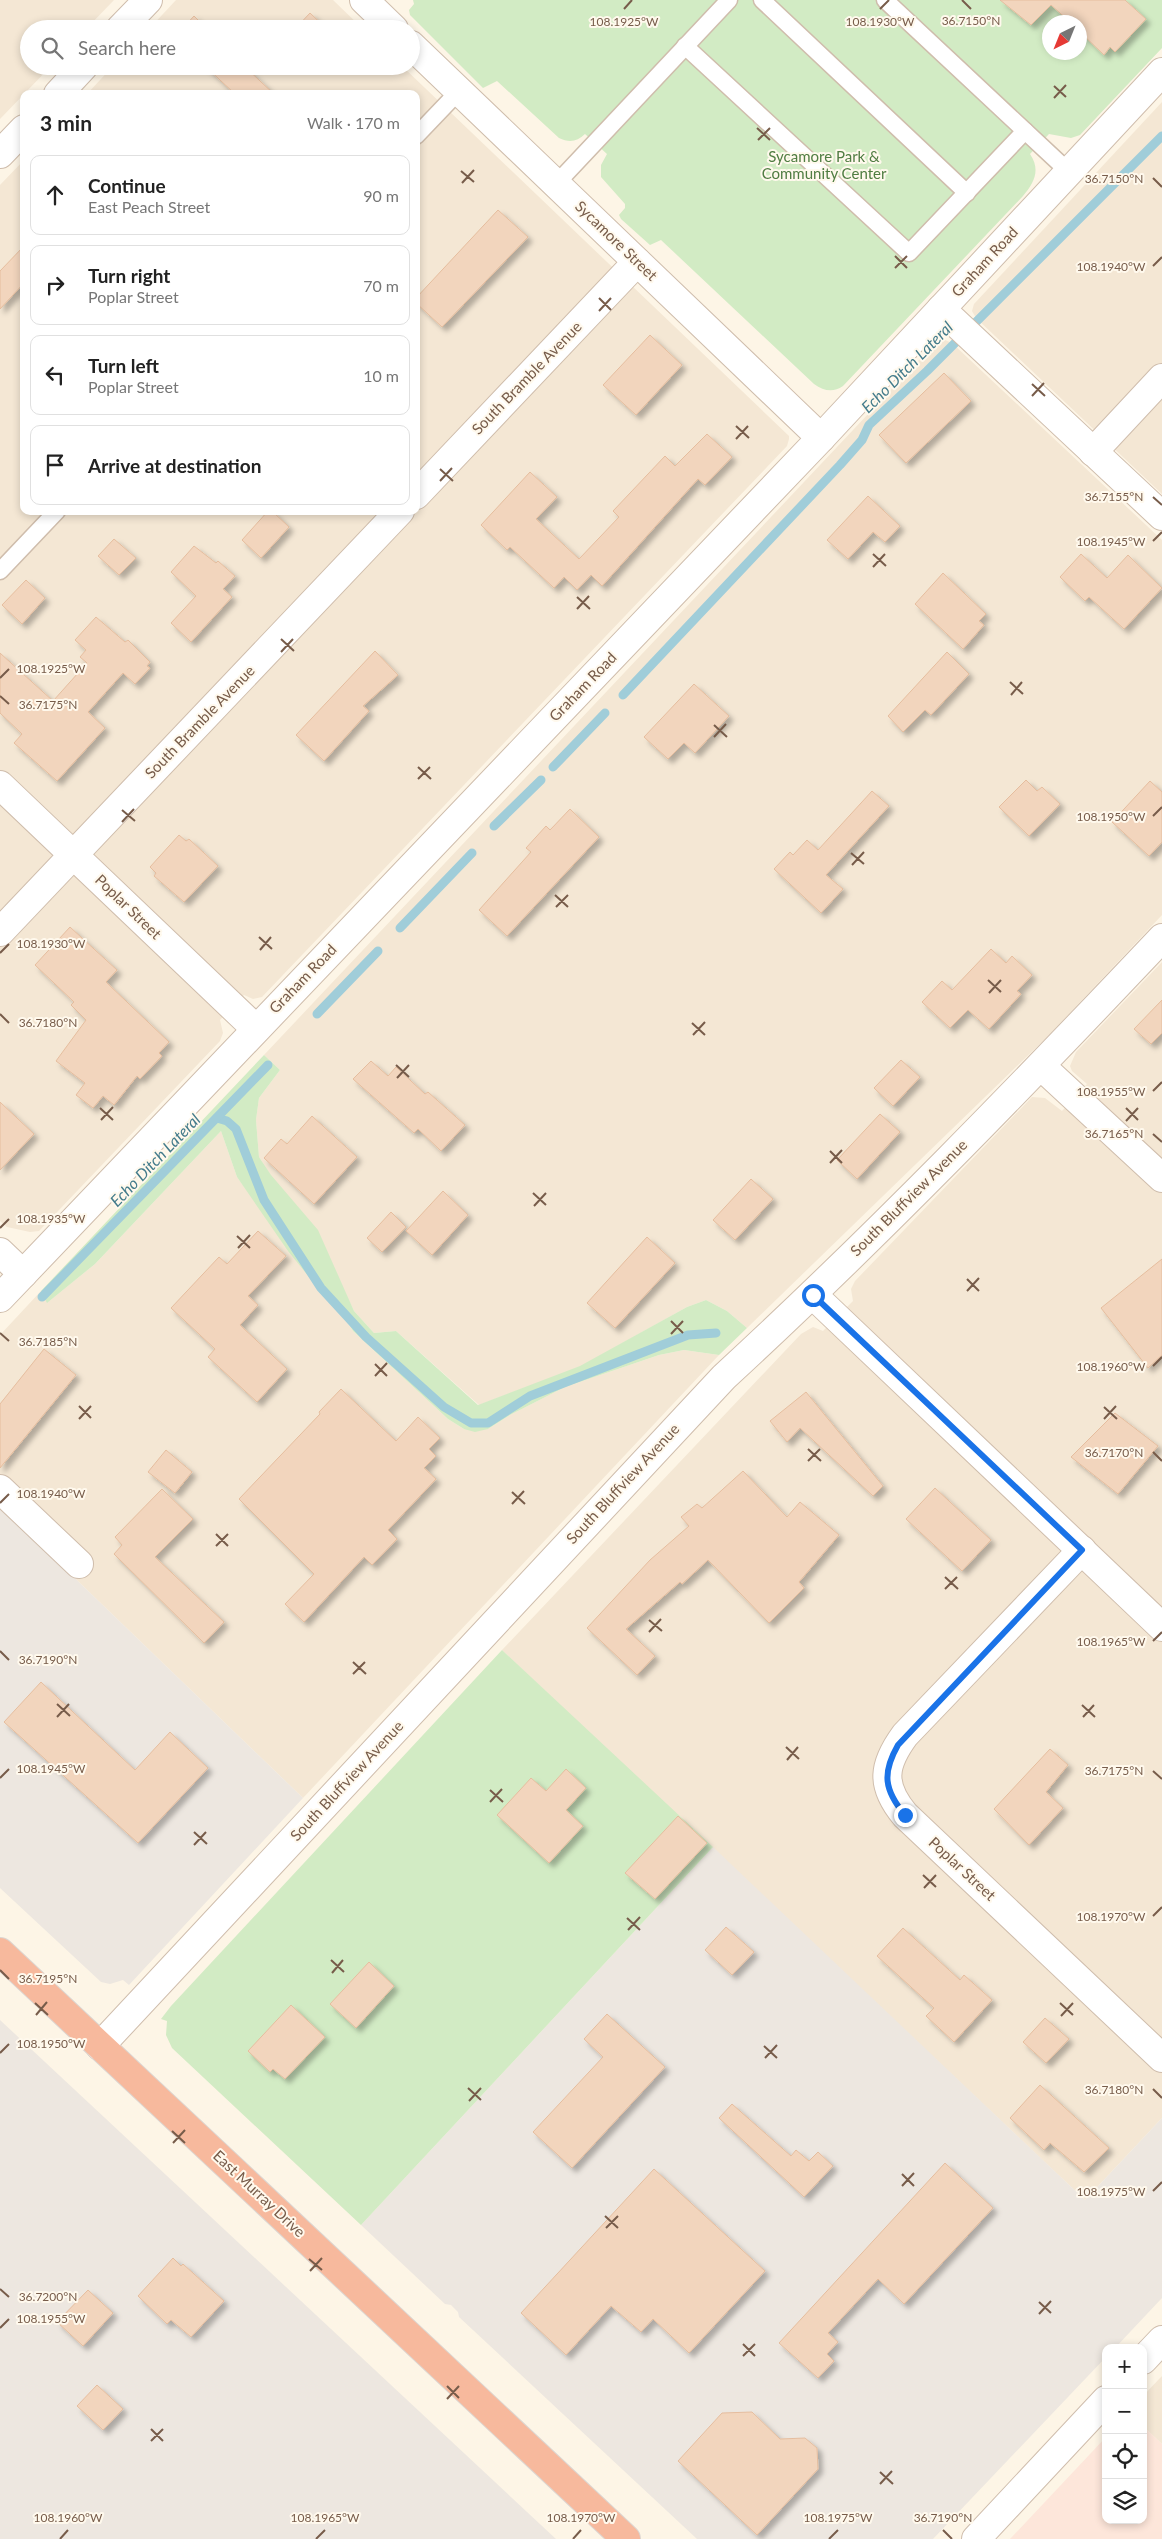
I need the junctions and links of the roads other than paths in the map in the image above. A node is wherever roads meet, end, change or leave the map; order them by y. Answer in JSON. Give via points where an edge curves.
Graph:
{"nodes":[{"id":1,"x":148,"y":0,"type":"edge"},
{"id":2,"x":364,"y":0,"type":"edge"},
{"id":3,"x":729,"y":0,"type":"edge"},
{"id":4,"x":762,"y":0,"type":"edge"},
{"id":5,"x":885,"y":0,"type":"edge"},
{"id":6,"x":129,"y":20,"type":"edge"},
{"id":7,"x":385,"y":20,"type":"edge"},
{"id":8,"x":685,"y":46,"type":"junction"},
{"id":9,"x":420,"y":54,"type":"edge"},
{"id":10,"x":1162,"y":72,"type":"edge"},
{"id":11,"x":76,"y":75,"type":"edge"},
{"id":12,"x":62,"y":90,"type":"edge"},
{"id":13,"x":459,"y":91,"type":"junction"},
{"id":14,"x":1025,"y":131,"type":"junction"},
{"id":15,"x":420,"y":132,"type":"edge"},
{"id":16,"x":20,"y":133,"type":"edge"},
{"id":17,"x":0,"y":154,"type":"edge"},
{"id":18,"x":1069,"y":172,"type":"junction"},
{"id":19,"x":556,"y":184,"type":"junction"},
{"id":20,"x":967,"y":193,"type":"junction"},
{"id":21,"x":637,"y":262,"type":"junction"},
{"id":22,"x":941,"y":309,"type":"junction"},
{"id":23,"x":1162,"y":378,"type":"edge"},
{"id":24,"x":820,"y":438,"type":"junction"},
{"id":25,"x":1094,"y":452,"type":"junction"},
{"id":26,"x":420,"y":490,"type":"edge"},
{"id":27,"x":53,"y":515,"type":"edge"},
{"id":28,"x":396,"y":515,"type":"edge"},
{"id":29,"x":1162,"y":516,"type":"edge"},
{"id":30,"x":0,"y":571,"type":"edge"},
{"id":31,"x":0,"y":785,"type":"edge"},
{"id":32,"x":74,"y":855,"type":"junction"},
{"id":33,"x":0,"y":932,"type":"edge"},
{"id":34,"x":1162,"y":938,"type":"edge"},
{"id":35,"x":256,"y":1029,"type":"junction"},
{"id":36,"x":1042,"y":1066,"type":"junction"},
{"id":37,"x":1162,"y":1178,"type":"edge"},
{"id":38,"x":0,"y":1252,"type":"edge"},
{"id":39,"x":23,"y":1274,"type":"junction"},
{"id":40,"x":813,"y":1295,"type":"junction"},
{"id":41,"x":0,"y":1298,"type":"edge"},
{"id":42,"x":0,"y":1489,"type":"edge"},
{"id":43,"x":1082,"y":1550,"type":"junction"},
{"id":44,"x":78,"y":1564,"type":"dead end"},
{"id":45,"x":1162,"y":1628,"type":"edge"},
{"id":46,"x":0,"y":1952,"type":"edge"},
{"id":47,"x":100,"y":2046,"type":"junction"},
{"id":48,"x":1162,"y":2058,"type":"edge"},
{"id":49,"x":1162,"y":2340,"type":"edge"},
{"id":50,"x":1147,"y":2356,"type":"edge"},
{"id":51,"x":1102,"y":2404,"type":"edge"},
{"id":52,"x":626,"y":2539,"type":"edge"},
{"id":53,"x":976,"y":2539,"type":"edge"}],
"edges":[{"from":1,"to":6,"type":"street"},
{"from":2,"to":7,"type":"street"},
{"from":3,"to":8,"type":"lane"},
{"from":4,"to":20,"type":"lane"},
{"from":5,"to":14,"type":"lane"},
{"from":8,"to":19,"type":"lane"},
{"from":8,"to":20,"type":"lane","via":[[909,253]]},
{"from":9,"to":13,"type":"street","name":"Sycamore Street"},
{"from":10,"to":18,"type":"street","name":"Graham Road"},
{"from":11,"to":12,"type":"street"},
{"from":13,"to":15,"type":"lane"},
{"from":13,"to":19,"type":"street","name":"Sycamore Street"},
{"from":14,"to":18,"type":"lane"},
{"from":14,"to":20,"type":"lane"},
{"from":16,"to":17,"type":"street"},
{"from":18,"to":22,"type":"street","name":"Graham Road"},
{"from":19,"to":21,"type":"street","name":"Sycamore Street"},
{"from":21,"to":24,"type":"street","name":"Sycamore Street"},
{"from":21,"to":26,"type":"street","name":"South Bramble Avenue"},
{"from":22,"to":24,"type":"street","name":"Graham Road"},
{"from":22,"to":25,"type":"street"},
{"from":23,"to":25,"type":"street"},
{"from":24,"to":35,"type":"street","name":"Graham Road"},
{"from":25,"to":29,"type":"street"},
{"from":27,"to":30,"type":"lane"},
{"from":28,"to":32,"type":"street","name":"South Bramble Avenue"},
{"from":31,"to":32,"type":"street","name":"Poplar Street"},
{"from":32,"to":33,"type":"street","name":"South Bramble Avenue"},
{"from":32,"to":35,"type":"street","name":"Poplar Street"},
{"from":34,"to":36,"type":"street","name":"South Bluffview Avenue"},
{"from":35,"to":39,"type":"street","name":"Graham Road"},
{"from":36,"to":37,"type":"street"},
{"from":36,"to":40,"type":"street","name":"South Bluffview Avenue"},
{"from":38,"to":39,"type":"street"},
{"from":39,"to":41,"type":"street","name":"Graham Road"},
{"from":40,"to":43,"type":"street"},
{"from":40,"to":47,"type":"street","name":"South Bluffview Avenue","via":[[724,1376]]},
{"from":42,"to":44,"type":"street"},
{"from":43,"to":45,"type":"street"},
{"from":43,"to":48,"type":"street","name":"Poplar Street","via":[[906,1734],[890,1759],[886,1776],[895,1803],[905,1815]]},
{"from":46,"to":47,"type":"highway","name":"East Murray Drive"},
{"from":47,"to":52,"type":"highway","name":"East Murray Drive"},
{"from":49,"to":50,"type":"street"},
{"from":51,"to":53,"type":"street"}]}
